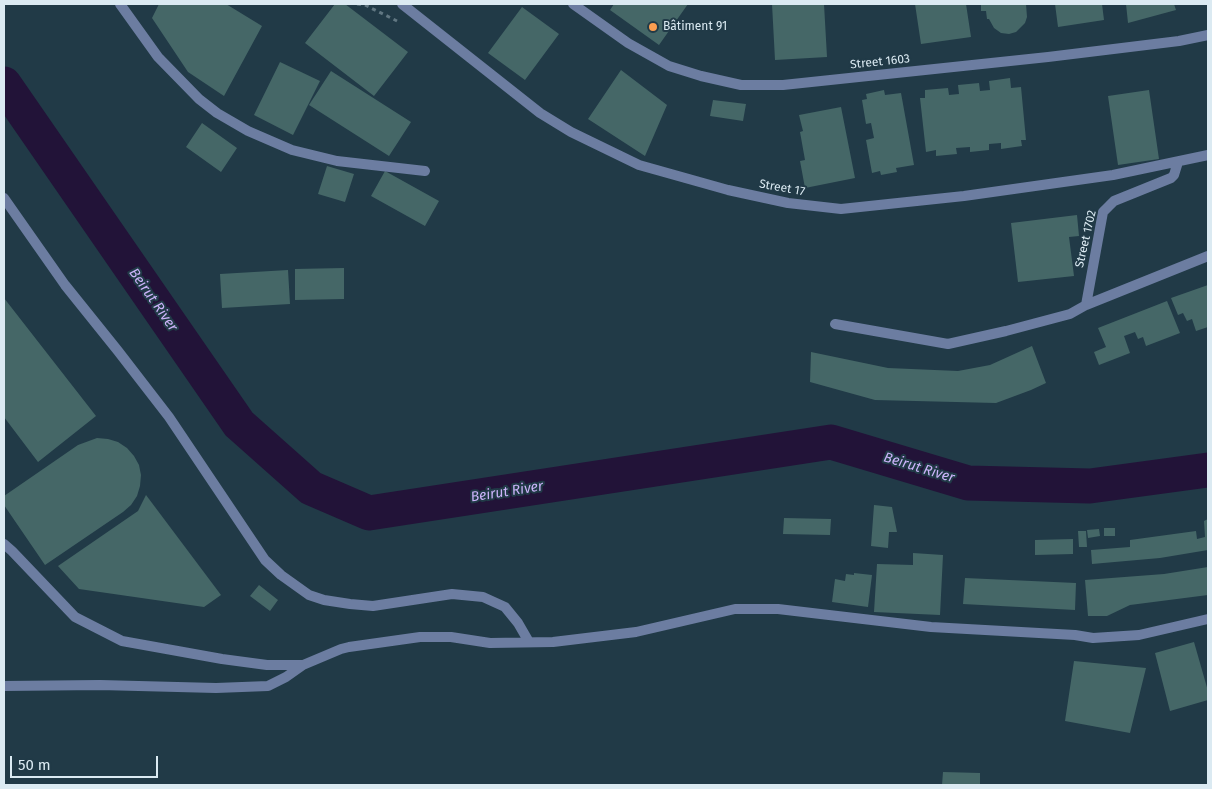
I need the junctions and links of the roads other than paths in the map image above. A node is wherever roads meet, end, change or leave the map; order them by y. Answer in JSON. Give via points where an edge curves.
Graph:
{"nodes":[{"id":1,"x":120,"y":4,"type":"edge"},
{"id":2,"x":402,"y":4,"type":"edge"},
{"id":3,"x":573,"y":4,"type":"edge"},
{"id":4,"x":1208,"y":35,"type":"edge"},
{"id":5,"x":1208,"y":155,"type":"edge"},
{"id":6,"x":1178,"y":162,"type":"junction"},
{"id":7,"x":425,"y":171,"type":"dead end"},
{"id":8,"x":4,"y":198,"type":"edge"},
{"id":9,"x":1208,"y":256,"type":"edge"},
{"id":10,"x":1086,"y":305,"type":"junction"},
{"id":11,"x":835,"y":324,"type":"dead end"},
{"id":12,"x":4,"y":544,"type":"edge"},
{"id":13,"x":1208,"y":619,"type":"edge"},
{"id":14,"x":529,"y":642,"type":"junction"},
{"id":15,"x":303,"y":665,"type":"junction"},
{"id":16,"x":4,"y":686,"type":"edge"}],
"edges":[{"from":1,"to":7,"type":"street","via":[[158,57],[199,99],[248,131],[292,150],[337,161]]},
{"from":2,"to":6,"type":"street","name":"Street 17","via":[[540,113],[572,132],[638,165],[788,203],[841,209],[883,205],[1104,176]]},
{"from":3,"to":4,"type":"street","name":"Street 1603","via":[[628,43],[668,66],[741,85],[782,85],[1029,59]]},
{"from":5,"to":6,"type":"street","name":"Street 17"},
{"from":6,"to":10,"type":"street","name":"Street 1702","via":[[1170,178],[1122,197],[1103,212]]},
{"from":8,"to":14,"type":"street","via":[[64,285],[169,417],[264,560],[281,575],[309,595],[350,604],[374,606],[452,594],[483,597],[505,607]]},
{"from":9,"to":10,"type":"street"},
{"from":10,"to":11,"type":"street","via":[[1070,314],[948,344]]},
{"from":12,"to":15,"type":"street","via":[[75,618],[122,641],[240,662]]},
{"from":13,"to":14,"type":"street","via":[[1139,635],[1093,638],[931,628],[755,608],[735,609],[636,632]]},
{"from":14,"to":15,"type":"street","via":[[490,643],[420,637],[341,649]]},
{"from":15,"to":16,"type":"street","via":[[268,686]]}]}
